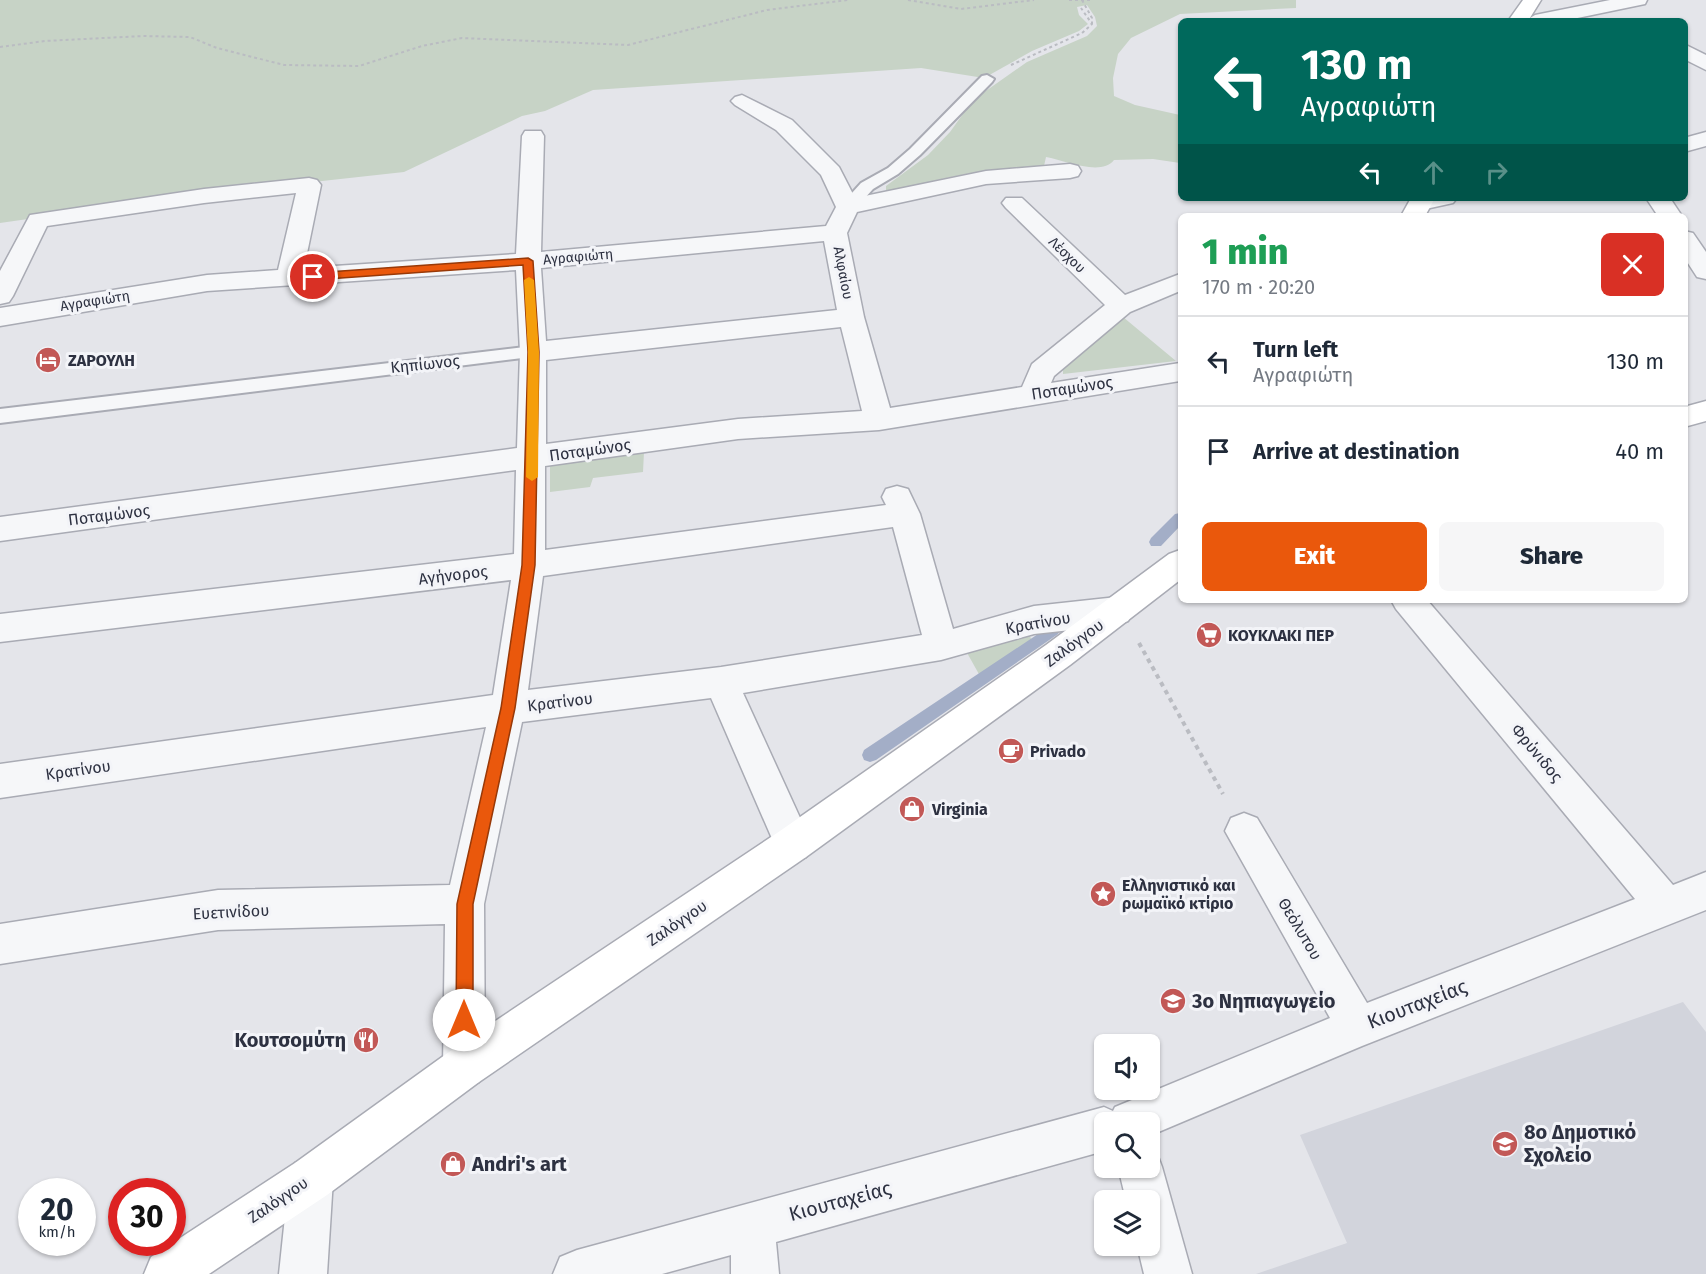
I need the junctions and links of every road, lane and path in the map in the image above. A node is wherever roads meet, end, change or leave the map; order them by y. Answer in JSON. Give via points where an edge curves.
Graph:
{"nodes":[{"id":1,"x":848,"y":0,"type":"edge"},
{"id":2,"x":908,"y":0,"type":"edge"},
{"id":3,"x":1034,"y":0,"type":"edge"},
{"id":4,"x":1069,"y":0,"type":"edge"},
{"id":5,"x":1082,"y":0,"type":"edge"},
{"id":6,"x":1092,"y":0,"type":"edge"},
{"id":7,"x":1532,"y":0,"type":"edge"},
{"id":8,"x":1638,"y":0,"type":"edge"},
{"id":9,"x":1613,"y":5,"type":"junction"},
{"id":10,"x":1082,"y":9,"type":"dead end"},
{"id":11,"x":1520,"y":18,"type":"edge"},
{"id":12,"x":1550,"y":18,"type":"edge"},
{"id":13,"x":1634,"y":18,"type":"edge"},
{"id":14,"x":1092,"y":24,"type":"junction"},
{"id":15,"x":0,"y":47,"type":"edge"},
{"id":16,"x":1688,"y":53,"type":"edge"},
{"id":17,"x":1706,"y":64,"type":"edge"},
{"id":18,"x":987,"y":79,"type":"joint"},
{"id":19,"x":742,"y":102,"type":"dead end"},
{"id":20,"x":533,"y":136,"type":"dead end"},
{"id":21,"x":1706,"y":139,"type":"edge"},
{"id":22,"x":1688,"y":144,"type":"edge"},
{"id":23,"x":1070,"y":171,"type":"dead end"},
{"id":24,"x":1435,"y":201,"type":"edge"},
{"id":25,"x":1014,"y":203,"type":"dead end"},
{"id":26,"x":1419,"y":206,"type":"edge"},
{"id":27,"x":848,"y":207,"type":"junction"},
{"id":28,"x":835,"y":233,"type":"junction"},
{"id":29,"x":1688,"y":244,"type":"edge"},
{"id":30,"x":528,"y":261,"type":"junction"},
{"id":31,"x":1706,"y":271,"type":"edge"},
{"id":32,"x":289,"y":278,"type":"junction"},
{"id":33,"x":1178,"y":283,"type":"edge"},
{"id":34,"x":0,"y":296,"type":"edge"},
{"id":35,"x":1121,"y":306,"type":"junction"},
{"id":36,"x":0,"y":317,"type":"edge"},
{"id":37,"x":851,"y":317,"type":"junction"},
{"id":38,"x":534,"y":352,"type":"junction"},
{"id":39,"x":1178,"y":372,"type":"edge"},
{"id":40,"x":1034,"y":393,"type":"junction"},
{"id":41,"x":1706,"y":411,"type":"edge"},
{"id":42,"x":0,"y":416,"type":"edge"},
{"id":43,"x":1688,"y":416,"type":"edge"},
{"id":44,"x":879,"y":420,"type":"junction"},
{"id":45,"x":532,"y":458,"type":"junction"},
{"id":46,"x":0,"y":529,"type":"edge"},
{"id":47,"x":529,"y":565,"type":"junction"},
{"id":48,"x":1178,"y":565,"type":"edge"},
{"id":49,"x":1410,"y":603,"type":"edge"},
{"id":50,"x":1117,"y":611,"type":"junction"},
{"id":51,"x":0,"y":628,"type":"edge"},
{"id":52,"x":941,"y":646,"type":"junction"},
{"id":53,"x":1143,"y":649,"type":"dead end"},
{"id":54,"x":721,"y":682,"type":"junction"},
{"id":55,"x":508,"y":708,"type":"junction"},
{"id":56,"x":1200,"y":752,"type":"dead end"},
{"id":57,"x":0,"y":781,"type":"edge"},
{"id":58,"x":1244,"y":831,"type":"dead end"},
{"id":59,"x":793,"y":844,"type":"junction"},
{"id":60,"x":1706,"y":891,"type":"edge"},
{"id":61,"x":465,"y":904,"type":"junction"},
{"id":62,"x":1666,"y":906,"type":"junction"},
{"id":63,"x":0,"y":945,"type":"edge"},
{"id":64,"x":1358,"y":1027,"type":"junction"},
{"id":65,"x":464,"y":1067,"type":"junction"},
{"id":66,"x":1154,"y":1112,"type":"edge"},
{"id":67,"x":1094,"y":1132,"type":"edge"},
{"id":68,"x":311,"y":1179,"type":"junction"},
{"id":69,"x":752,"y":1225,"type":"junction"},
{"id":70,"x":1160,"y":1243,"type":"edge"},
{"id":71,"x":168,"y":1274,"type":"edge"},
{"id":72,"x":303,"y":1274,"type":"edge"},
{"id":73,"x":577,"y":1274,"type":"edge"},
{"id":74,"x":755,"y":1274,"type":"edge"},
{"id":75,"x":1168,"y":1274,"type":"edge"}],
"edges":[{"from":1,"to":15,"type":"path","via":[[748,14],[628,45],[462,38],[359,66],[285,65],[216,48],[190,37],[45,41]]},
{"from":2,"to":3,"type":"path","via":[[962,9]]},
{"from":4,"to":5,"type":"path"},
{"from":5,"to":6,"type":"path"},
{"from":5,"to":14,"type":"path"},
{"from":7,"to":11,"type":"street"},
{"from":8,"to":9,"type":"street"},
{"from":9,"to":12,"type":"street"},
{"from":9,"to":13,"type":"street"},
{"from":10,"to":14,"type":"path"},
{"from":14,"to":18,"type":"path","via":[[1083,33],[1035,52]]},
{"from":16,"to":17,"type":"street"},
{"from":18,"to":27,"type":"lane","via":[[915,152],[867,186]]},
{"from":19,"to":27,"type":"street","via":[[784,124],[831,172]]},
{"from":20,"to":30,"type":"street"},
{"from":21,"to":22,"type":"street"},
{"from":23,"to":27,"type":"street","via":[[986,176]]},
{"from":24,"to":26,"type":"street"},
{"from":25,"to":35,"type":"street","name":"Λέσχου"},
{"from":27,"to":28,"type":"street","name":"Αλφαίου"},
{"from":28,"to":30,"type":"street","name":"Αγραφιώτη"},
{"from":28,"to":37,"type":"street","name":"Αλφαίου"},
{"from":29,"to":31,"type":"street"},
{"from":30,"to":32,"type":"street","name":"Αγραφιώτη"},
{"from":30,"to":38,"type":"street"},
{"from":32,"to":34,"type":"street","via":[[309,185],[38,220]]},
{"from":32,"to":36,"type":"street","name":"Αγραφιώτη","via":[[207,283]]},
{"from":33,"to":35,"type":"street"},
{"from":35,"to":40,"type":"street","via":[[1042,370]]},
{"from":37,"to":38,"type":"street","name":"Κηπίωνος"},
{"from":37,"to":44,"type":"street","name":"Αλφαίου"},
{"from":38,"to":42,"type":"lane","name":"Κηπίωνος"},
{"from":38,"to":45,"type":"street"},
{"from":39,"to":40,"type":"street","name":"Ποταμώνος"},
{"from":40,"to":44,"type":"street","name":"Ποταμώνος"},
{"from":41,"to":43,"type":"street"},
{"from":44,"to":45,"type":"street","name":"Ποταμώνος","via":[[738,429]]},
{"from":45,"to":46,"type":"street","name":"Ποταμώνος"},
{"from":45,"to":47,"type":"street"},
{"from":47,"to":51,"type":"street","name":"Αγήνορος"},
{"from":47,"to":52,"type":"street","name":"Αγήνορος","via":[[901,505]]},
{"from":47,"to":55,"type":"street"},
{"from":48,"to":50,"type":"street","name":"Ζαλόγγου"},
{"from":49,"to":62,"type":"street","name":"Φρύνιδος"},
{"from":50,"to":52,"type":"street","name":"Κρατίνου","via":[[1034,620]]},
{"from":50,"to":59,"type":"street","name":"Ζαλόγγου"},
{"from":52,"to":54,"type":"street","name":"Κρατίνου"},
{"from":53,"to":56,"type":"path"},
{"from":54,"to":55,"type":"street","name":"Κρατίνου"},
{"from":54,"to":59,"type":"street"},
{"from":55,"to":57,"type":"street","name":"Κρατίνου"},
{"from":55,"to":61,"type":"street"},
{"from":58,"to":64,"type":"street","name":"Θεόλυτου"},
{"from":59,"to":65,"type":"street","name":"Ζαλόγγου"},
{"from":60,"to":62,"type":"street","name":"Κιουταχείας"},
{"from":61,"to":63,"type":"street","name":"Ευετινίδου","via":[[218,910]]},
{"from":61,"to":65,"type":"street"},
{"from":62,"to":64,"type":"street","name":"Κιουταχείας"},
{"from":64,"to":66,"type":"street","name":"Κιουταχείας"},
{"from":65,"to":68,"type":"street","name":"Ζαλόγγου"},
{"from":67,"to":69,"type":"street","name":"Κιουταχείας"},
{"from":68,"to":71,"type":"street","name":"Ζαλόγγου"},
{"from":68,"to":72,"type":"street"},
{"from":69,"to":73,"type":"street","name":"Κιουταχείας"},
{"from":69,"to":74,"type":"street"},
{"from":70,"to":75,"type":"street"}]}
